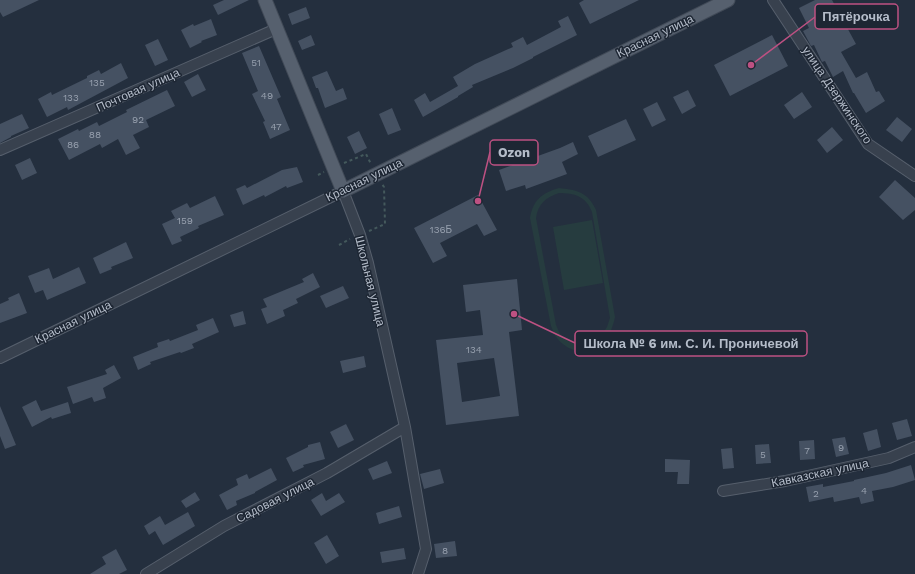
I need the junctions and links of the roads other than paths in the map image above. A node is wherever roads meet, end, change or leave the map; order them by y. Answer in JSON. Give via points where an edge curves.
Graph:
{"nodes":[{"id":1,"x":265,"y":0,"type":"edge"},
{"id":2,"x":728,"y":0,"type":"edge"},
{"id":3,"x":773,"y":0,"type":"edge"},
{"id":4,"x":276,"y":29,"type":"junction"},
{"id":5,"x":0,"y":150,"type":"edge"},
{"id":6,"x":915,"y":176,"type":"edge"},
{"id":7,"x":343,"y":191,"type":"junction"},
{"id":8,"x":0,"y":358,"type":"edge"},
{"id":9,"x":405,"y":427,"type":"junction"},
{"id":10,"x":915,"y":447,"type":"edge"},
{"id":11,"x":723,"y":491,"type":"dead end"},
{"id":12,"x":146,"y":574,"type":"edge"},
{"id":13,"x":418,"y":574,"type":"edge"}],
"edges":[{"from":1,"to":4,"type":"main road","name":"Школьная улица"},
{"from":2,"to":7,"type":"main road","name":"Красная улица"},
{"from":3,"to":6,"type":"street","name":"улица Дзержинского","via":[[868,144]]},
{"from":4,"to":5,"type":"street","name":"Почтовая улица"},
{"from":4,"to":7,"type":"main road","name":"Школьная улица"},
{"from":7,"to":8,"type":"street","name":"Красная улица"},
{"from":7,"to":9,"type":"street","name":"Школьная улица","via":[[368,263]]},
{"from":9,"to":12,"type":"street","name":"Садовая улица","via":[[327,473],[224,526]]},
{"from":9,"to":13,"type":"street","name":"Школьная улица","via":[[426,549]]},
{"from":10,"to":11,"type":"street","name":"Кавказская улица","via":[[890,458],[785,481]]}]}
